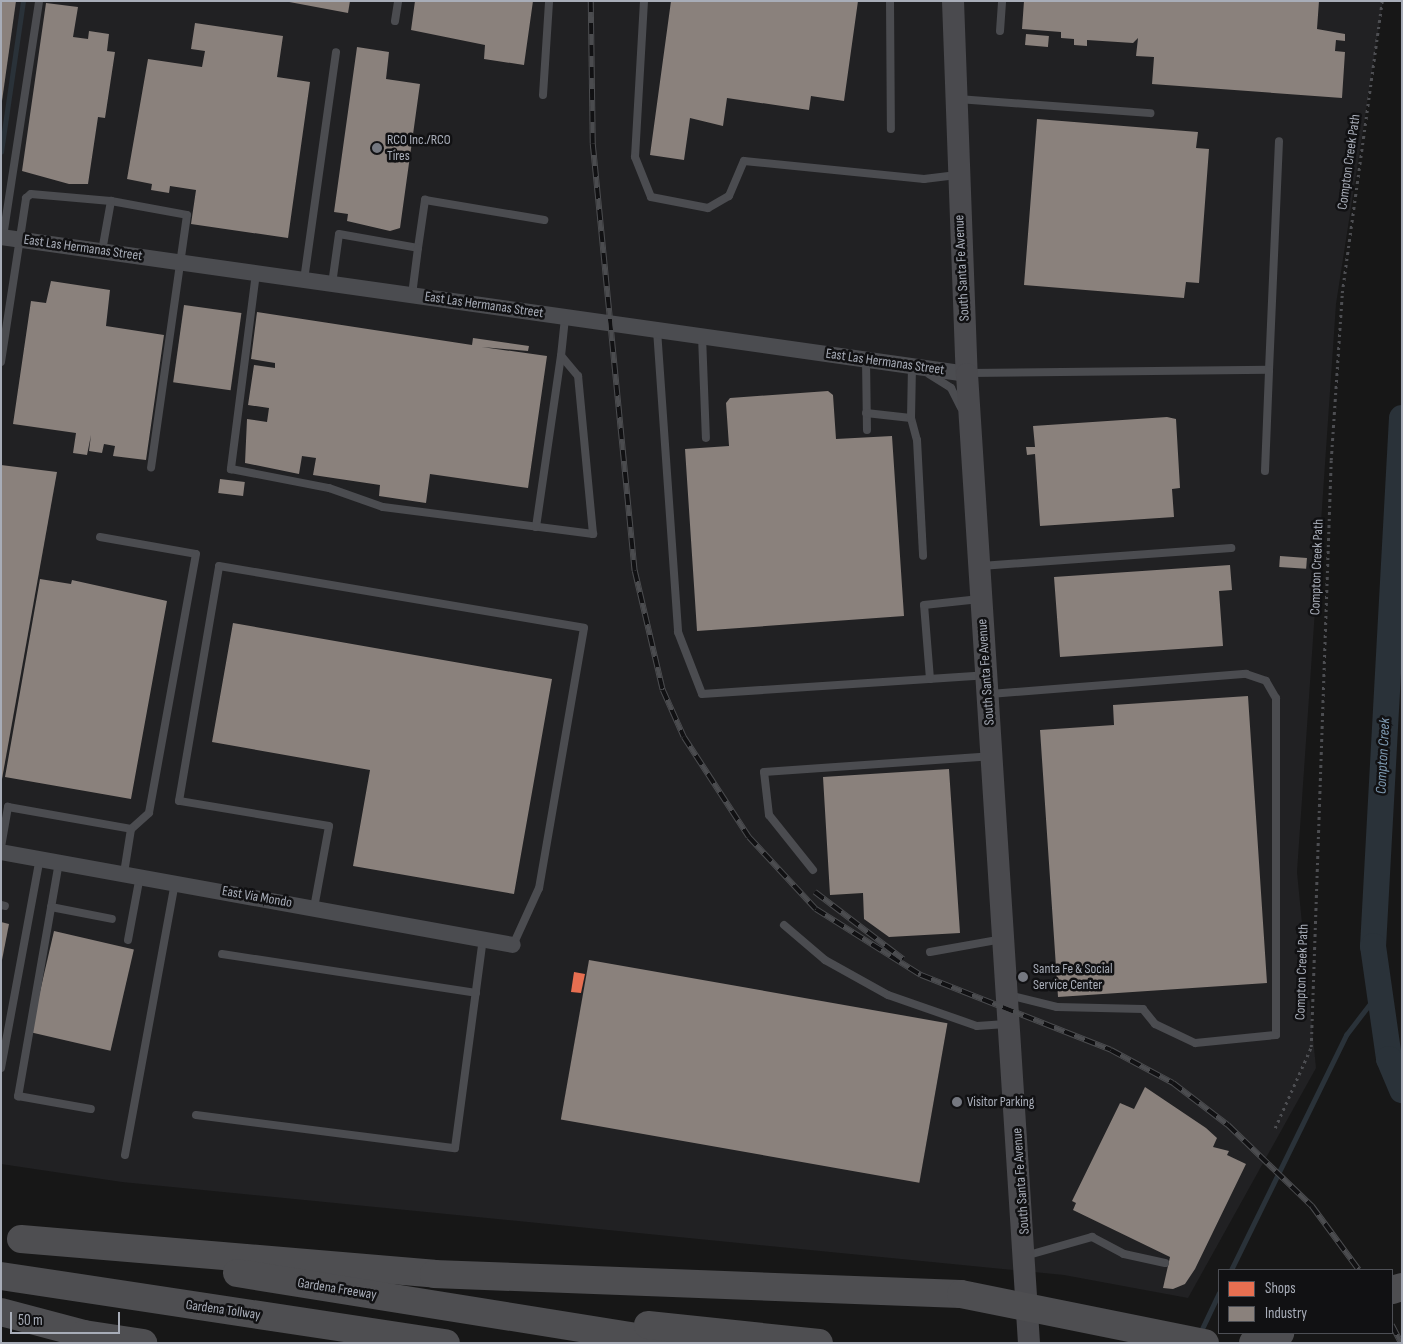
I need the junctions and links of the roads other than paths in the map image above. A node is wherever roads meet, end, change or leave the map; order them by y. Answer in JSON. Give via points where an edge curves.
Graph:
{"nodes":[{"id":1,"x":39,"y":1,"type":"edge"},
{"id":2,"x":398,"y":1,"type":"edge"},
{"id":3,"x":549,"y":1,"type":"edge"},
{"id":4,"x":644,"y":1,"type":"edge"},
{"id":5,"x":890,"y":1,"type":"edge"},
{"id":6,"x":953,"y":1,"type":"edge"},
{"id":7,"x":1002,"y":1,"type":"edge"},
{"id":8,"x":396,"y":21,"type":"dead end"},
{"id":9,"x":1000,"y":31,"type":"dead end"},
{"id":10,"x":336,"y":52,"type":"dead end"},
{"id":11,"x":543,"y":95,"type":"dead end"},
{"id":12,"x":954,"y":99,"type":"junction"},
{"id":13,"x":1150,"y":113,"type":"dead end"},
{"id":14,"x":891,"y":129,"type":"dead end"},
{"id":15,"x":1279,"y":141,"type":"dead end"},
{"id":16,"x":957,"y":175,"type":"junction"},
{"id":17,"x":111,"y":201,"type":"junction"},
{"id":18,"x":544,"y":220,"type":"dead end"},
{"id":19,"x":7,"y":238,"type":"edge"},
{"id":20,"x":418,"y":248,"type":"junction"},
{"id":21,"x":102,"y":251,"type":"junction"},
{"id":22,"x":182,"y":262,"type":"junction"},
{"id":23,"x":256,"y":273,"type":"junction"},
{"id":24,"x":304,"y":280,"type":"junction"},
{"id":25,"x":332,"y":284,"type":"junction"},
{"id":26,"x":412,"y":295,"type":"junction"},
{"id":27,"x":565,"y":317,"type":"junction"},
{"id":28,"x":657,"y":330,"type":"junction"},
{"id":29,"x":702,"y":336,"type":"junction"},
{"id":30,"x":561,"y":356,"type":"junction"},
{"id":31,"x":866,"y":359,"type":"junction"},
{"id":32,"x":1,"y":362,"type":"edge"},
{"id":33,"x":914,"y":366,"type":"junction"},
{"id":34,"x":1269,"y":370,"type":"junction"},
{"id":35,"x":967,"y":374,"type":"junction"},
{"id":36,"x":866,"y":413,"type":"junction"},
{"id":37,"x":910,"y":418,"type":"junction"},
{"id":38,"x":970,"y":428,"type":"junction"},
{"id":39,"x":867,"y":430,"type":"dead end"},
{"id":40,"x":706,"y":438,"type":"dead end"},
{"id":41,"x":151,"y":467,"type":"dead end"},
{"id":42,"x":1265,"y":471,"type":"dead end"},
{"id":43,"x":536,"y":527,"type":"junction"},
{"id":44,"x":100,"y":537,"type":"dead end"},
{"id":45,"x":1231,"y":548,"type":"dead end"},
{"id":46,"x":923,"y":556,"type":"dead end"},
{"id":47,"x":979,"y":566,"type":"junction"},
{"id":48,"x":982,"y":598,"type":"junction"},
{"id":49,"x":930,"y":679,"type":"junction"},
{"id":50,"x":987,"y":684,"type":"junction"},
{"id":51,"x":992,"y":756,"type":"junction"},
{"id":52,"x":131,"y":830,"type":"junction"},
{"id":53,"x":1,"y":846,"type":"edge"},
{"id":54,"x":1,"y":852,"type":"edge"},
{"id":55,"x":40,"y":858,"type":"junction"},
{"id":56,"x":59,"y":862,"type":"junction"},
{"id":57,"x":813,"y":870,"type":"dead end"},
{"id":58,"x":132,"y":874,"type":"junction"},
{"id":59,"x":175,"y":882,"type":"junction"},
{"id":60,"x":51,"y":907,"type":"junction"},
{"id":61,"x":314,"y":908,"type":"junction"},
{"id":62,"x":112,"y":918,"type":"dead end"},
{"id":63,"x":784,"y":925,"type":"dead end"},
{"id":64,"x":1004,"y":938,"type":"junction"},
{"id":65,"x":483,"y":939,"type":"junction"},
{"id":66,"x":128,"y":940,"type":"dead end"},
{"id":67,"x":513,"y":945,"type":"joint"},
{"id":68,"x":930,"y":952,"type":"dead end"},
{"id":69,"x":222,"y":954,"type":"dead end"},
{"id":70,"x":476,"y":993,"type":"junction"},
{"id":71,"x":1008,"y":995,"type":"junction"},
{"id":72,"x":1010,"y":1023,"type":"junction"},
{"id":73,"x":1,"y":1068,"type":"edge"},
{"id":74,"x":90,"y":1109,"type":"dead end"},
{"id":75,"x":196,"y":1116,"type":"dead end"},
{"id":76,"x":125,"y":1155,"type":"dead end"},
{"id":77,"x":11,"y":1238,"type":"edge"},
{"id":78,"x":1025,"y":1256,"type":"junction"},
{"id":79,"x":1165,"y":1263,"type":"dead end"},
{"id":80,"x":1,"y":1276,"type":"edge"},
{"id":81,"x":1,"y":1296,"type":"edge"},
{"id":82,"x":1028,"y":1304,"type":"junction"},
{"id":83,"x":440,"y":1305,"type":"junction"},
{"id":84,"x":1,"y":1312,"type":"edge"},
{"id":85,"x":1277,"y":1334,"type":"edge"},
{"id":86,"x":143,"y":1343,"type":"edge"},
{"id":87,"x":338,"y":1343,"type":"edge"},
{"id":88,"x":446,"y":1343,"type":"edge"},
{"id":89,"x":672,"y":1343,"type":"edge"},
{"id":90,"x":819,"y":1343,"type":"edge"},
{"id":91,"x":1029,"y":1343,"type":"edge"},
{"id":92,"x":1205,"y":1343,"type":"edge"},
{"id":93,"x":1253,"y":1343,"type":"edge"}],
"edges":[{"from":1,"to":19,"type":"lane"},
{"from":2,"to":8,"type":"lane"},
{"from":3,"to":11,"type":"lane"},
{"from":4,"to":16,"type":"lane","via":[[634,157],[650,197],[708,208],[729,196],[744,161],[924,179]]},
{"from":5,"to":14,"type":"lane"},
{"from":6,"to":12,"type":"main road","name":"South Santa Fe Avenue"},
{"from":7,"to":9,"type":"lane"},
{"from":10,"to":24,"type":"lane"},
{"from":12,"to":13,"type":"lane"},
{"from":12,"to":16,"type":"main road","name":"South Santa Fe Avenue"},
{"from":15,"to":34,"type":"lane"},
{"from":16,"to":35,"type":"main road","name":"South Santa Fe Avenue"},
{"from":17,"to":19,"type":"lane","via":[[31,194]]},
{"from":17,"to":21,"type":"lane"},
{"from":17,"to":22,"type":"lane","via":[[184,211]]},
{"from":18,"to":20,"type":"lane","via":[[425,200]]},
{"from":19,"to":21,"type":"street","name":"East Las Hermanas Street"},
{"from":19,"to":32,"type":"lane"},
{"from":20,"to":25,"type":"lane","via":[[339,234]]},
{"from":20,"to":26,"type":"lane"},
{"from":21,"to":22,"type":"street","name":"East Las Hermanas Street"},
{"from":22,"to":23,"type":"street","name":"East Las Hermanas Street"},
{"from":22,"to":41,"type":"lane"},
{"from":23,"to":24,"type":"street","name":"East Las Hermanas Street"},
{"from":23,"to":43,"type":"lane","via":[[231,469],[329,488],[383,507]]},
{"from":24,"to":25,"type":"street","name":"East Las Hermanas Street"},
{"from":25,"to":26,"type":"street","name":"East Las Hermanas Street"},
{"from":26,"to":27,"type":"street","name":"East Las Hermanas Street"},
{"from":27,"to":28,"type":"street","name":"East Las Hermanas Street"},
{"from":27,"to":30,"type":"lane"},
{"from":28,"to":29,"type":"street","name":"East Las Hermanas Street"},
{"from":28,"to":49,"type":"lane","via":[[678,632],[702,694]]},
{"from":29,"to":31,"type":"street","name":"East Las Hermanas Street"},
{"from":29,"to":40,"type":"lane"},
{"from":30,"to":43,"type":"lane"},
{"from":30,"to":43,"type":"lane","via":[[578,376],[594,534]]},
{"from":31,"to":33,"type":"street","name":"East Las Hermanas Street"},
{"from":31,"to":36,"type":"lane"},
{"from":33,"to":35,"type":"street","name":"East Las Hermanas Street"},
{"from":33,"to":37,"type":"lane"},
{"from":33,"to":38,"type":"lane","via":[[951,388]]},
{"from":34,"to":35,"type":"lane"},
{"from":34,"to":42,"type":"lane"},
{"from":35,"to":38,"type":"main road","name":"South Santa Fe Avenue"},
{"from":36,"to":37,"type":"lane"},
{"from":36,"to":39,"type":"lane"},
{"from":37,"to":46,"type":"lane","via":[[917,440]]},
{"from":38,"to":47,"type":"main road","name":"South Santa Fe Avenue"},
{"from":44,"to":52,"type":"lane","via":[[196,554],[149,813]]},
{"from":45,"to":47,"type":"lane"},
{"from":47,"to":48,"type":"main road","name":"South Santa Fe Avenue"},
{"from":48,"to":49,"type":"lane","via":[[924,605]]},
{"from":48,"to":50,"type":"main road","name":"South Santa Fe Avenue"},
{"from":49,"to":50,"type":"lane"},
{"from":50,"to":51,"type":"main road","name":"South Santa Fe Avenue"},
{"from":50,"to":71,"type":"lane","via":[[1246,674],[1266,681],[1276,698],[1276,1035],[1195,1043],[1155,1024],[1142,1009],[1057,1007]]},
{"from":51,"to":57,"type":"lane","via":[[764,772],[769,815]]},
{"from":51,"to":64,"type":"main road","name":"South Santa Fe Avenue"},
{"from":52,"to":53,"type":"lane","via":[[8,807]]},
{"from":52,"to":58,"type":"lane"},
{"from":54,"to":55,"type":"street","name":"East Via Mondo"},
{"from":55,"to":56,"type":"street","name":"East Via Mondo"},
{"from":55,"to":73,"type":"lane"},
{"from":56,"to":58,"type":"street","name":"East Via Mondo"},
{"from":56,"to":60,"type":"lane"},
{"from":58,"to":59,"type":"street","name":"East Via Mondo"},
{"from":58,"to":66,"type":"lane"},
{"from":59,"to":61,"type":"street","name":"East Via Mondo"},
{"from":59,"to":76,"type":"lane"},
{"from":60,"to":62,"type":"lane"},
{"from":60,"to":74,"type":"lane","via":[[18,1096]]},
{"from":61,"to":65,"type":"street","name":"East Via Mondo"},
{"from":61,"to":67,"type":"lane","via":[[329,826],[179,801],[219,566],[584,628],[539,888]]},
{"from":63,"to":72,"type":"lane","via":[[825,960],[934,1013],[977,1026]]},
{"from":64,"to":68,"type":"lane"},
{"from":64,"to":71,"type":"main road","name":"South Santa Fe Avenue"},
{"from":65,"to":67,"type":"street","name":"East Via Mondo"},
{"from":65,"to":70,"type":"lane"},
{"from":69,"to":70,"type":"lane"},
{"from":70,"to":75,"type":"lane","via":[[455,1148]]},
{"from":71,"to":72,"type":"main road","name":"South Santa Fe Avenue"},
{"from":72,"to":78,"type":"main road","name":"South Santa Fe Avenue"},
{"from":77,"to":82,"type":"highway","via":[[434,1274],[895,1290]]},
{"from":77,"to":83,"type":"highway","name":"Gardena Freeway"},
{"from":78,"to":79,"type":"lane","via":[[1092,1237],[1124,1254]]},
{"from":78,"to":82,"type":"main road","name":"South Santa Fe Avenue"},
{"from":80,"to":88,"type":"highway","name":"Gardena Tollway"},
{"from":81,"to":87,"type":"highway"},
{"from":82,"to":91,"type":"main road","name":"South Santa Fe Avenue"},
{"from":82,"to":92,"type":"highway"},
{"from":83,"to":89,"type":"highway","name":"Gardena Freeway"},
{"from":83,"to":90,"type":"highway"},
{"from":84,"to":86,"type":"highway","via":[[84,1334]]},
{"from":85,"to":93,"type":"highway"}]}
